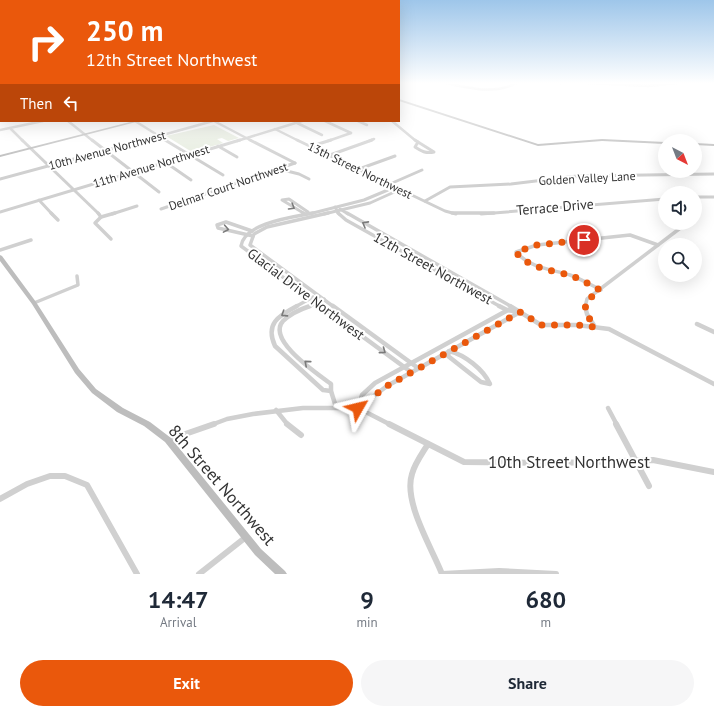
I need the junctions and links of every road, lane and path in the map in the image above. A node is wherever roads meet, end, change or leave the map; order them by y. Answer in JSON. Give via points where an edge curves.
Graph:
{"nodes":[{"id":1,"x":429,"y":110,"type":"edge"},
{"id":2,"x":39,"y":122,"type":"edge"},
{"id":3,"x":69,"y":122,"type":"edge"},
{"id":4,"x":132,"y":122,"type":"edge"},
{"id":5,"x":138,"y":122,"type":"edge"},
{"id":6,"x":210,"y":122,"type":"edge"},
{"id":7,"x":216,"y":122,"type":"edge"},
{"id":8,"x":299,"y":122,"type":"edge"},
{"id":9,"x":327,"y":122,"type":"edge"},
{"id":10,"x":360,"y":122,"type":"edge"},
{"id":11,"x":395,"y":122,"type":"edge"},
{"id":12,"x":296,"y":123,"type":"junction"},
{"id":13,"x":368,"y":125,"type":"dead end"},
{"id":14,"x":11,"y":129,"type":"junction"},
{"id":15,"x":275,"y":129,"type":"junction"},
{"id":16,"x":0,"y":130,"type":"edge"},
{"id":17,"x":86,"y":134,"type":"junction"},
{"id":18,"x":322,"y":135,"type":"dead end"},
{"id":19,"x":160,"y":136,"type":"junction"},
{"id":20,"x":246,"y":138,"type":"junction"},
{"id":21,"x":374,"y":139,"type":"dead end"},
{"id":22,"x":418,"y":142,"type":"junction"},
{"id":23,"x":658,"y":143,"type":"edge"},
{"id":24,"x":702,"y":145,"type":"edge"},
{"id":25,"x":218,"y":146,"type":"junction"},
{"id":26,"x":312,"y":146,"type":"junction"},
{"id":27,"x":714,"y":146,"type":"edge"},
{"id":28,"x":31,"y":148,"type":"junction"},
{"id":29,"x":107,"y":150,"type":"junction"},
{"id":30,"x":191,"y":155,"type":"junction"},
{"id":31,"x":330,"y":155,"type":"junction"},
{"id":32,"x":0,"y":156,"type":"edge"},
{"id":33,"x":395,"y":156,"type":"dead end"},
{"id":34,"x":237,"y":157,"type":"dead end"},
{"id":35,"x":165,"y":162,"type":"junction"},
{"id":36,"x":49,"y":166,"type":"junction"},
{"id":37,"x":279,"y":169,"type":"junction"},
{"id":38,"x":359,"y":169,"type":"junction"},
{"id":39,"x":422,"y":170,"type":"dead end"},
{"id":40,"x":134,"y":172,"type":"junction"},
{"id":41,"x":714,"y":174,"type":"edge"},
{"id":42,"x":223,"y":175,"type":"dead end"},
{"id":43,"x":0,"y":179,"type":"edge"},
{"id":44,"x":309,"y":179,"type":"dead end"},
{"id":45,"x":191,"y":180,"type":"dead end"},
{"id":46,"x":390,"y":184,"type":"junction"},
{"id":47,"x":396,"y":187,"type":"junction"},
{"id":48,"x":401,"y":189,"type":"junction"},
{"id":49,"x":74,"y":190,"type":"junction"},
{"id":50,"x":160,"y":192,"type":"dead end"},
{"id":51,"x":702,"y":197,"type":"edge"},
{"id":52,"x":714,"y":197,"type":"edge"},
{"id":53,"x":39,"y":200,"type":"junction"},
{"id":54,"x":658,"y":200,"type":"edge"},
{"id":55,"x":425,"y":201,"type":"junction"},
{"id":56,"x":137,"y":206,"type":"dead end"},
{"id":57,"x":161,"y":209,"type":"dead end"},
{"id":58,"x":335,"y":209,"type":"junction"},
{"id":59,"x":343,"y":210,"type":"junction"},
{"id":60,"x":445,"y":211,"type":"joint"},
{"id":61,"x":0,"y":212,"type":"edge"},
{"id":62,"x":309,"y":215,"type":"junction"},
{"id":63,"x":101,"y":217,"type":"junction"},
{"id":64,"x":58,"y":220,"type":"dead end"},
{"id":65,"x":251,"y":230,"type":"junction"},
{"id":66,"x":678,"y":230,"type":"edge"},
{"id":67,"x":247,"y":234,"type":"junction"},
{"id":68,"x":255,"y":234,"type":"junction"},
{"id":69,"x":111,"y":238,"type":"dead end"},
{"id":70,"x":667,"y":238,"type":"edge"},
{"id":71,"x":31,"y":240,"type":"dead end"},
{"id":72,"x":658,"y":245,"type":"joint"},
{"id":73,"x":0,"y":250,"type":"edge"},
{"id":74,"x":0,"y":257,"type":"edge"},
{"id":75,"x":77,"y":276,"type":"dead end"},
{"id":76,"x":600,"y":290,"type":"junction"},
{"id":77,"x":317,"y":295,"type":"junction"},
{"id":78,"x":311,"y":298,"type":"junction"},
{"id":79,"x":324,"y":299,"type":"junction"},
{"id":80,"x":34,"y":303,"type":"junction"},
{"id":81,"x":317,"y":303,"type":"junction"},
{"id":82,"x":513,"y":306,"type":"junction"},
{"id":83,"x":507,"y":310,"type":"junction"},
{"id":84,"x":520,"y":312,"type":"junction"},
{"id":85,"x":697,"y":324,"type":"dead end"},
{"id":86,"x":595,"y":327,"type":"junction"},
{"id":87,"x":714,"y":332,"type":"edge"},
{"id":88,"x":443,"y":346,"type":"junction"},
{"id":89,"x":449,"y":351,"type":"junction"},
{"id":90,"x":411,"y":362,"type":"junction"},
{"id":91,"x":404,"y":367,"type":"junction"},
{"id":92,"x":418,"y":368,"type":"junction"},
{"id":93,"x":411,"y":372,"type":"junction"},
{"id":94,"x":714,"y":384,"type":"edge"},
{"id":95,"x":331,"y":391,"type":"junction"},
{"id":96,"x":336,"y":408,"type":"junction"},
{"id":97,"x":358,"y":408,"type":"junction"},
{"id":98,"x":608,"y":408,"type":"dead end"},
{"id":99,"x":276,"y":410,"type":"junction"},
{"id":100,"x":301,"y":435,"type":"dead end"},
{"id":101,"x":168,"y":440,"type":"junction"},
{"id":102,"x":428,"y":444,"type":"junction"},
{"id":103,"x":636,"y":460,"type":"junction"},
{"id":104,"x":714,"y":472,"type":"edge"},
{"id":105,"x":649,"y":486,"type":"dead end"},
{"id":106,"x":0,"y":499,"type":"edge"},
{"id":107,"x":247,"y":537,"type":"junction"},
{"id":108,"x":137,"y":574,"type":"edge"},
{"id":109,"x":199,"y":574,"type":"edge"},
{"id":110,"x":282,"y":574,"type":"edge"},
{"id":111,"x":442,"y":574,"type":"edge"},
{"id":112,"x":556,"y":574,"type":"edge"}],
"edges":[{"from":1,"to":23,"type":"street","via":[[538,145],[596,140]]},
{"from":2,"to":14,"type":"street"},
{"from":3,"to":17,"type":"street"},
{"from":4,"to":17,"type":"street"},
{"from":5,"to":19,"type":"street"},
{"from":6,"to":19,"type":"street","name":"10th Avenue Northwest"},
{"from":7,"to":20,"type":"street"},
{"from":8,"to":12,"type":"street","name":"11th Avenue Northwest"},
{"from":9,"to":26,"type":"street","via":[[351,133]]},
{"from":10,"to":13,"type":"street"},
{"from":11,"to":22,"type":"street"},
{"from":12,"to":15,"type":"street","name":"11th Avenue Northwest"},
{"from":12,"to":18,"type":"street"},
{"from":14,"to":16,"type":"street"},
{"from":14,"to":28,"type":"street"},
{"from":15,"to":20,"type":"street","name":"11th Avenue Northwest"},
{"from":15,"to":26,"type":"street","name":"13th Street Northwest"},
{"from":17,"to":28,"type":"street"},
{"from":17,"to":29,"type":"street"},
{"from":19,"to":29,"type":"street","name":"10th Avenue Northwest"},
{"from":19,"to":30,"type":"street"},
{"from":20,"to":25,"type":"street","name":"11th Avenue Northwest"},
{"from":20,"to":37,"type":"street","name":"Delmar Court Northwest","via":[[295,163]]},
{"from":21,"to":31,"type":"street"},
{"from":22,"to":22,"type":"street","via":[[431,149],[434,152],[422,152],[415,146]]},
{"from":24,"to":27,"type":"street"},
{"from":25,"to":30,"type":"street","name":"11th Avenue Northwest"},
{"from":25,"to":34,"type":"street"},
{"from":26,"to":31,"type":"street","name":"13th Street Northwest"},
{"from":28,"to":32,"type":"street"},
{"from":28,"to":36,"type":"street"},
{"from":29,"to":36,"type":"street","name":"10th Avenue Northwest"},
{"from":29,"to":40,"type":"street"},
{"from":30,"to":35,"type":"street","name":"11th Avenue Northwest"},
{"from":30,"to":42,"type":"street"},
{"from":31,"to":38,"type":"street","name":"13th Street Northwest"},
{"from":33,"to":38,"type":"street"},
{"from":35,"to":40,"type":"street","name":"11th Avenue Northwest"},
{"from":35,"to":45,"type":"street"},
{"from":36,"to":43,"type":"street","name":"10th Avenue Northwest"},
{"from":36,"to":49,"type":"street"},
{"from":37,"to":44,"type":"street"},
{"from":37,"to":57,"type":"street","name":"Delmar Court Northwest"},
{"from":38,"to":46,"type":"street","name":"13th Street Northwest"},
{"from":39,"to":46,"type":"street"},
{"from":40,"to":49,"type":"street","name":"11th Avenue Northwest"},
{"from":40,"to":50,"type":"street"},
{"from":41,"to":55,"type":"street","name":"Golden Valley Lane","via":[[577,176],[511,184],[450,187]]},
{"from":46,"to":47,"type":"street","name":"13th Street Northwest"},
{"from":47,"to":48,"type":"street","name":"13th Street Northwest"},
{"from":47,"to":58,"type":"street","name":"Glacial Drive Northwest"},
{"from":48,"to":55,"type":"street","name":"13th Street Northwest"},
{"from":48,"to":59,"type":"street","via":[[370,203]]},
{"from":49,"to":53,"type":"street","name":"11th Avenue Northwest"},
{"from":49,"to":63,"type":"street"},
{"from":51,"to":52,"type":"street"},
{"from":53,"to":61,"type":"street","name":"11th Avenue Northwest"},
{"from":53,"to":64,"type":"street"},
{"from":54,"to":60,"type":"street","name":"Terrace Drive","via":[[478,214]]},
{"from":55,"to":60,"type":"street","name":"13th Street Northwest"},
{"from":56,"to":63,"type":"street"},
{"from":58,"to":59,"type":"street"},
{"from":58,"to":62,"type":"street","name":"Glacial Drive Northwest"},
{"from":58,"to":83,"type":"street","name":"12th Street Northwest","via":[[346,220]]},
{"from":82,"to":59,"type":"street","one_way":true},
{"from":62,"to":62,"type":"street","one_way":true,"via":[[289,199],[282,200],[302,213]]},
{"from":62,"to":65,"type":"street","name":"Glacial Drive Northwest"},
{"from":62,"to":68,"type":"street","via":[[267,227]]},
{"from":63,"to":69,"type":"street","via":[[95,222]]},
{"from":65,"to":67,"type":"street","name":"Glacial Drive Northwest"},
{"from":65,"to":67,"type":"street","one_way":true,"via":[[226,222],[217,225],[218,228]]},
{"from":65,"to":68,"type":"street"},
{"from":66,"to":70,"type":"street"},
{"from":67,"to":68,"type":"street"},
{"from":67,"to":78,"type":"street","name":"Glacial Drive Northwest","via":[[243,238],[242,246]]},
{"from":68,"to":77,"type":"street","via":[[250,245]]},
{"from":71,"to":73,"type":"street"},
{"from":72,"to":76,"type":"street"},
{"from":72,"to":76,"type":"street","via":[[630,235],[537,245],[516,252],[536,266],[573,276]]},
{"from":74,"to":80,"type":"street","name":"8th Street Northwest"},
{"from":75,"to":80,"type":"street","via":[[78,285]]},
{"from":76,"to":86,"type":"street","via":[[587,299],[585,305],[586,313]]},
{"from":77,"to":78,"type":"street"},
{"from":77,"to":79,"type":"street"},
{"from":78,"to":81,"type":"street","name":"Glacial Drive Northwest"},
{"from":78,"to":95,"type":"street","one_way":true,"via":[[276,319],[270,329],[270,338],[275,346],[323,390]]},
{"from":79,"to":81,"type":"street"},
{"from":79,"to":90,"type":"street"},
{"from":80,"to":101,"type":"street","name":"8th Street Northwest","via":[[62,350],[94,391]]},
{"from":81,"to":91,"type":"street","name":"Glacial Drive Northwest","one_way":true},
{"from":95,"to":81,"type":"street","one_way":true,"via":[[331,384],[289,348],[280,336],[282,323]]},
{"from":82,"to":83,"type":"street"},
{"from":82,"to":84,"type":"street"},
{"from":83,"to":84,"type":"street","name":"12th Street Northwest"},
{"from":83,"to":88,"type":"street"},
{"from":84,"to":86,"type":"street","name":"12th Street Northwest","via":[[541,325]]},
{"from":84,"to":89,"type":"street"},
{"from":85,"to":87,"type":"street"},
{"from":86,"to":94,"type":"street","name":"12th Street Northwest","via":[[609,329]]},
{"from":88,"to":89,"type":"street"},
{"from":88,"to":90,"type":"street"},
{"from":89,"to":89,"type":"street","via":[[448,356],[481,382],[490,384],[488,377],[456,352]]},
{"from":89,"to":92,"type":"street"},
{"from":90,"to":91,"type":"street"},
{"from":90,"to":92,"type":"street"},
{"from":91,"to":93,"type":"street","name":"Glacial Drive Northwest"},
{"from":91,"to":97,"type":"street","via":[[375,383],[362,394]]},
{"from":92,"to":93,"type":"street"},
{"from":93,"to":97,"type":"street"},
{"from":95,"to":96,"type":"street"},
{"from":96,"to":97,"type":"street"},
{"from":96,"to":99,"type":"street"},
{"from":97,"to":102,"type":"street","name":"10th Street Northwest"},
{"from":98,"to":103,"type":"street"},
{"from":99,"to":100,"type":"street","via":[[288,425]]},
{"from":99,"to":101,"type":"street","via":[[227,419]]},
{"from":101,"to":107,"type":"street","name":"8th Street Northwest"},
{"from":102,"to":103,"type":"street","name":"10th Street Northwest","via":[[464,462],[558,463]]},
{"from":102,"to":111,"type":"street","via":[[411,477],[414,502]]},
{"from":103,"to":104,"type":"street","name":"10th Street Northwest","via":[[653,460]]},
{"from":103,"to":105,"type":"street"},
{"from":106,"to":108,"type":"street","via":[[36,481],[58,475],[86,485]]},
{"from":107,"to":109,"type":"street"},
{"from":107,"to":110,"type":"street","name":"8th Street Northwest","via":[[258,552]]},
{"from":111,"to":112,"type":"street","via":[[476,570],[518,570]]}]}
